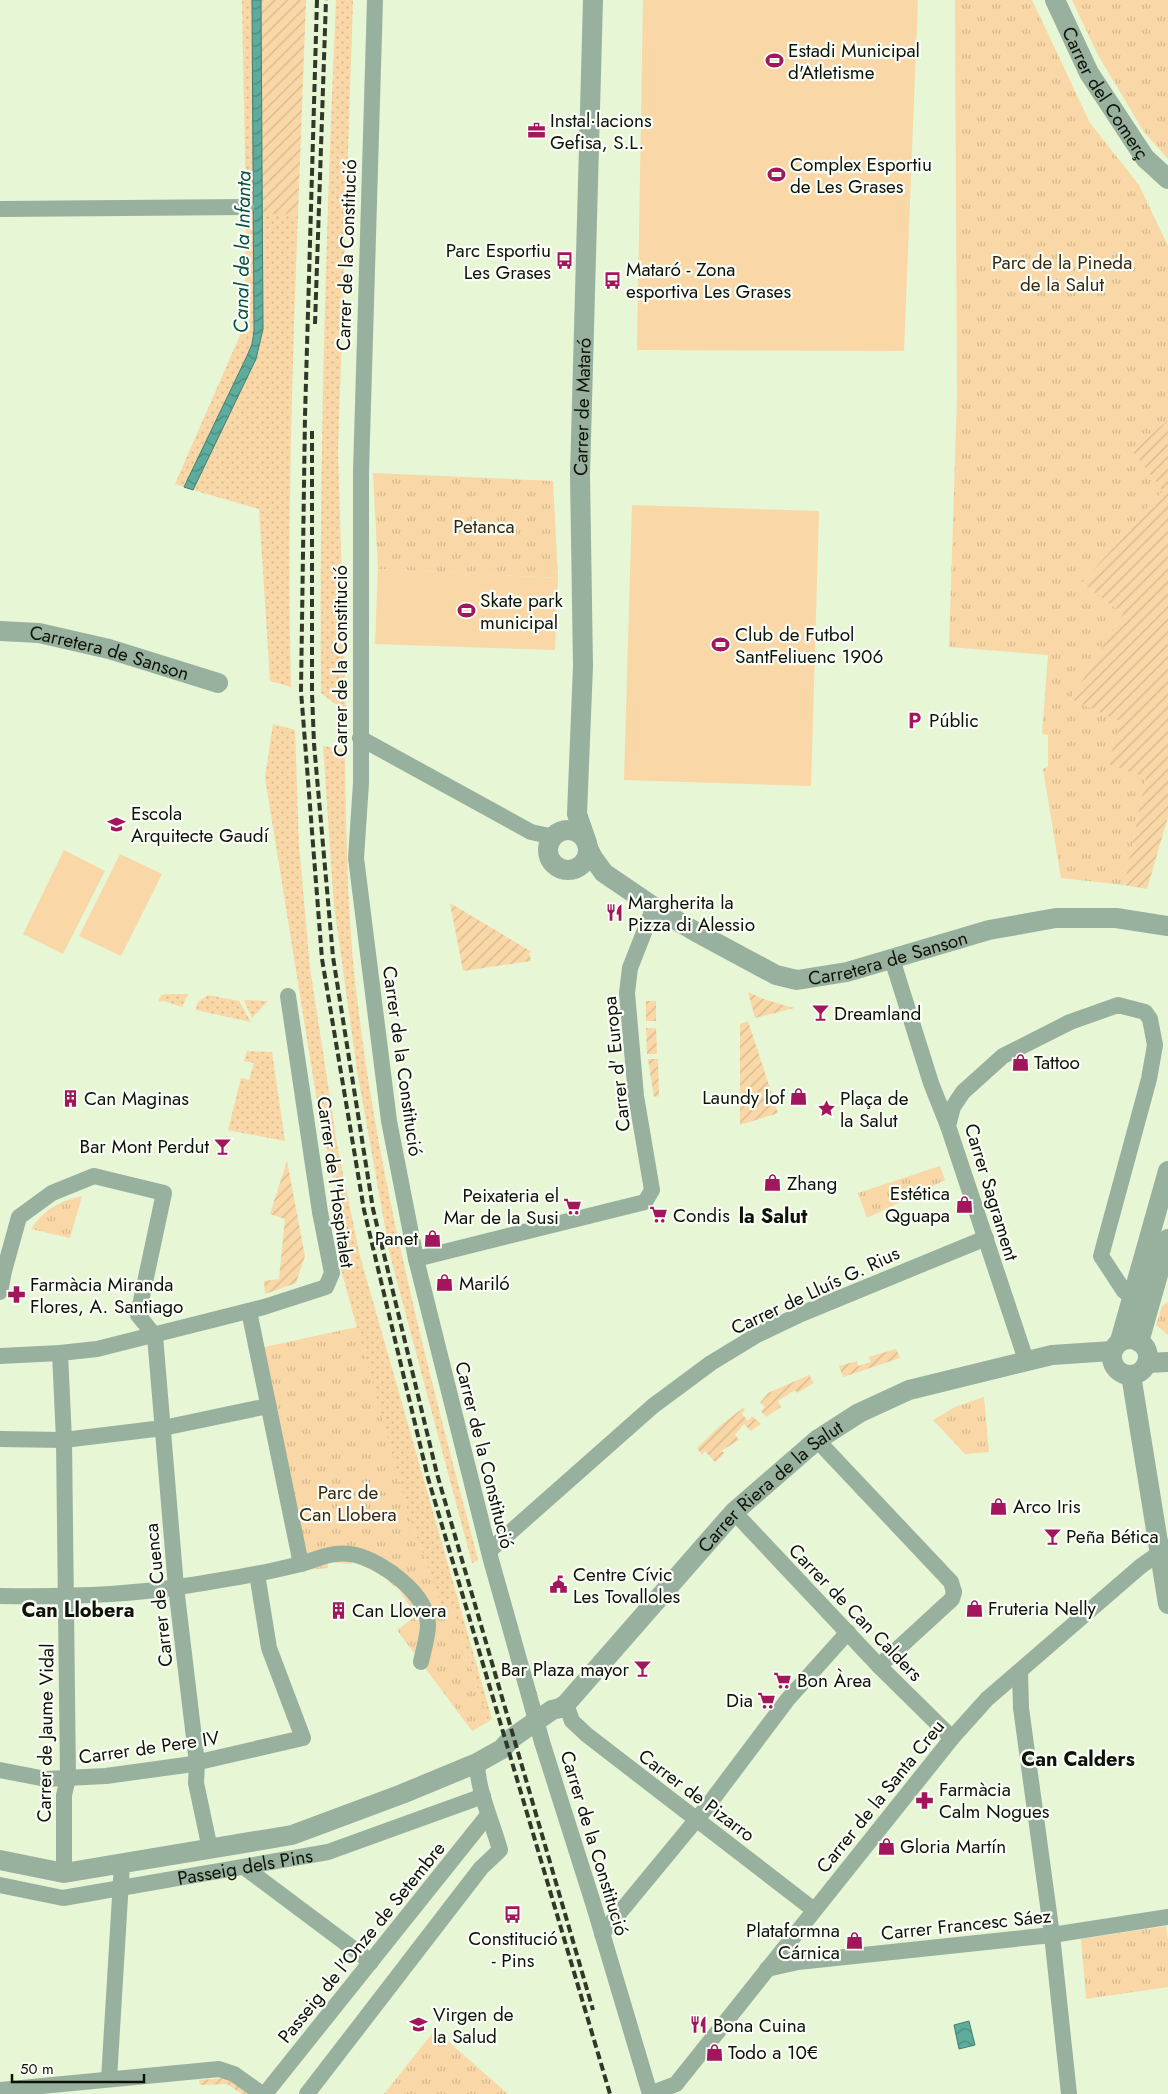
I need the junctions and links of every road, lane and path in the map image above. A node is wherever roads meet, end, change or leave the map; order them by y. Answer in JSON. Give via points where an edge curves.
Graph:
{"nodes":[{"id":1,"x":375,"y":0,"type":"edge"},
{"id":2,"x":593,"y":0,"type":"edge"},
{"id":3,"x":1054,"y":0,"type":"edge"},
{"id":4,"x":1168,"y":179,"type":"edge"},
{"id":5,"x":246,"y":207,"type":"dead end"},
{"id":6,"x":0,"y":209,"type":"edge"},
{"id":7,"x":0,"y":631,"type":"edge"},
{"id":8,"x":218,"y":683,"type":"dead end"},
{"id":9,"x":360,"y":738,"type":"junction"},
{"id":10,"x":577,"y":814,"type":"junction"},
{"id":11,"x":557,"y":835,"type":"junction"},
{"id":12,"x":587,"y":845,"type":"junction"},
{"id":13,"x":575,"y":869,"type":"junction"},
{"id":14,"x":604,"y":873,"type":"junction"},
{"id":15,"x":654,"y":907,"type":"junction"},
{"id":16,"x":1168,"y":926,"type":"edge"},
{"id":17,"x":892,"y":958,"type":"junction"},
{"id":18,"x":288,"y":996,"type":"dead end"},
{"id":19,"x":948,"y":1126,"type":"junction"},
{"id":20,"x":1168,"y":1171,"type":"edge"},
{"id":21,"x":986,"y":1238,"type":"junction"},
{"id":22,"x":1168,"y":1238,"type":"edge"},
{"id":23,"x":416,"y":1258,"type":"junction"},
{"id":24,"x":0,"y":1292,"type":"edge"},
{"id":25,"x":1132,"y":1298,"type":"junction"},
{"id":26,"x":249,"y":1311,"type":"junction"},
{"id":27,"x":155,"y":1336,"type":"junction"},
{"id":28,"x":1124,"y":1345,"type":"junction"},
{"id":29,"x":60,"y":1353,"type":"junction"},
{"id":30,"x":0,"y":1356,"type":"edge"},
{"id":31,"x":1026,"y":1360,"type":"junction"},
{"id":32,"x":1168,"y":1362,"type":"edge"},
{"id":33,"x":1147,"y":1363,"type":"junction"},
{"id":34,"x":1131,"y":1375,"type":"junction"},
{"id":35,"x":268,"y":1406,"type":"junction"},
{"id":36,"x":163,"y":1428,"type":"junction"},
{"id":37,"x":0,"y":1440,"type":"edge"},
{"id":38,"x":64,"y":1440,"type":"junction"},
{"id":39,"x":817,"y":1440,"type":"junction"},
{"id":40,"x":734,"y":1512,"type":"junction"},
{"id":41,"x":1164,"y":1549,"type":"edge"},
{"id":42,"x":489,"y":1551,"type":"junction"},
{"id":43,"x":301,"y":1564,"type":"junction"},
{"id":44,"x":257,"y":1574,"type":"junction"},
{"id":45,"x":176,"y":1587,"type":"junction"},
{"id":46,"x":0,"y":1596,"type":"edge"},
{"id":47,"x":66,"y":1597,"type":"junction"},
{"id":48,"x":1168,"y":1604,"type":"edge"},
{"id":49,"x":848,"y":1632,"type":"junction"},
{"id":50,"x":421,"y":1662,"type":"dead end"},
{"id":51,"x":879,"y":1666,"type":"junction"},
{"id":52,"x":1020,"y":1671,"type":"junction"},
{"id":53,"x":987,"y":1699,"type":"junction"},
{"id":54,"x":1020,"y":1703,"type":"junction"},
{"id":55,"x":566,"y":1704,"type":"junction"},
{"id":56,"x":952,"y":1738,"type":"junction"},
{"id":57,"x":197,"y":1763,"type":"junction"},
{"id":58,"x":477,"y":1763,"type":"junction"},
{"id":59,"x":0,"y":1770,"type":"edge"},
{"id":60,"x":68,"y":1778,"type":"junction"},
{"id":61,"x":483,"y":1796,"type":"junction"},
{"id":62,"x":488,"y":1815,"type":"junction"},
{"id":63,"x":695,"y":1819,"type":"junction"},
{"id":64,"x":210,"y":1849,"type":"junction"},
{"id":65,"x":0,"y":1860,"type":"edge"},
{"id":66,"x":122,"y":1864,"type":"junction"},
{"id":67,"x":244,"y":1867,"type":"junction"},
{"id":68,"x":64,"y":1873,"type":"junction"},
{"id":69,"x":0,"y":1885,"type":"edge"},
{"id":70,"x":122,"y":1889,"type":"junction"},
{"id":71,"x":814,"y":1910,"type":"junction"},
{"id":72,"x":1168,"y":1917,"type":"edge"},
{"id":73,"x":602,"y":1934,"type":"junction"},
{"id":74,"x":1052,"y":1935,"type":"junction"},
{"id":75,"x":371,"y":1962,"type":"junction"},
{"id":76,"x":768,"y":1969,"type":"junction"},
{"id":77,"x":109,"y":2079,"type":"junction"},
{"id":78,"x":0,"y":2090,"type":"edge"},
{"id":79,"x":264,"y":2094,"type":"edge"},
{"id":80,"x":307,"y":2094,"type":"edge"},
{"id":81,"x":650,"y":2094,"type":"edge"},
{"id":82,"x":1069,"y":2094,"type":"edge"}],
"edges":[{"from":1,"to":9,"type":"street","name":"Carrer de la Constitució","via":[[360,472]]},
{"from":2,"to":10,"type":"street","name":"Carrer de Mataró","via":[[580,475],[583,666]]},
{"from":3,"to":4,"type":"street","name":"Carrer del Comerç","via":[[1089,73],[1145,158]]},
{"from":5,"to":6,"type":"street"},
{"from":7,"to":8,"type":"street","name":"Carretera de Sanson","via":[[39,633],[109,649]]},
{"from":9,"to":11,"type":"street","via":[[531,832]]},
{"from":9,"to":23,"type":"street","name":"Carrer de la Constitució","via":[[356,858],[389,1121]]},
{"from":10,"to":11,"type":"street"},
{"from":10,"to":12,"type":"street","name":"Carrer de Mataró"},
{"from":11,"to":12,"type":"street","via":[[575,832]]},
{"from":11,"to":13,"type":"street","via":[[549,846],[552,861],[565,870]]},
{"from":12,"to":13,"type":"street","via":[[584,863]]},
{"from":12,"to":14,"type":"street"},
{"from":13,"to":14,"type":"street"},
{"from":14,"to":15,"type":"street","name":"Carretera de Sanson"},
{"from":15,"to":17,"type":"street","name":"Carretera de Sanson","via":[[776,975],[797,980],[847,972]]},
{"from":15,"to":23,"type":"street","name":"Carrer d' Europa","via":[[630,968],[627,993],[636,1096],[652,1190],[645,1202]]},
{"from":16,"to":17,"type":"street","name":"Carretera de Sanson","via":[[1116,918],[1056,918],[989,930]]},
{"from":17,"to":19,"type":"street","via":[[931,1084]]},
{"from":18,"to":26,"type":"street","name":"Carrer de l'Hospitalet","via":[[332,1273],[326,1287]]},
{"from":19,"to":21,"type":"street","name":"Carrer Sagrament"},
{"from":19,"to":25,"type":"street","name":"Carrer Sagrament","via":[[953,1107],[963,1092],[1003,1056],[1070,1022],[1118,1005],[1145,1012],[1150,1019],[1155,1045],[1102,1256]]},
{"from":20,"to":25,"type":"street"},
{"from":21,"to":31,"type":"street","name":"Carrer Sagrament"},
{"from":21,"to":42,"type":"street","name":"Carrer de Lluís G. Rius","via":[[801,1314],[757,1335],[711,1363],[653,1406]]},
{"from":22,"to":28,"type":"street"},
{"from":23,"to":42,"type":"street","name":"Carrer de la Constitució"},
{"from":24,"to":27,"type":"street","via":[[19,1217],[52,1193],[94,1176],[164,1193],[138,1315]]},
{"from":25,"to":28,"type":"street"},
{"from":26,"to":27,"type":"street","name":"Carrer de l'Hospitalet"},
{"from":26,"to":35,"type":"street"},
{"from":27,"to":29,"type":"street","name":"Carrer de l'Hospitalet","via":[[97,1349]]},
{"from":27,"to":36,"type":"street","name":"Carrer de Cuenca"},
{"from":28,"to":31,"type":"street","name":"Carrer Riera de la Salut"},
{"from":28,"to":33,"type":"street","via":[[1147,1351]]},
{"from":28,"to":34,"type":"street","via":[[1115,1366]]},
{"from":29,"to":30,"type":"street","name":"Carrer de l'Hospitalet"},
{"from":29,"to":38,"type":"street","name":"Carrer de Jaume Vidal"},
{"from":31,"to":39,"type":"street","name":"Carrer Riera de la Salut","via":[[909,1390],[859,1413]]},
{"from":32,"to":33,"type":"street"},
{"from":33,"to":34,"type":"street","via":[[1143,1370]]},
{"from":34,"to":41,"type":"street"},
{"from":35,"to":36,"type":"street"},
{"from":35,"to":43,"type":"street"},
{"from":36,"to":38,"type":"street"},
{"from":36,"to":45,"type":"street","name":"Carrer de Cuenca"},
{"from":37,"to":38,"type":"street"},
{"from":38,"to":47,"type":"street","name":"Carrer de Jaume Vidal"},
{"from":39,"to":40,"type":"street","name":"Carrer Riera de la Salut"},
{"from":39,"to":51,"type":"street","via":[[957,1592]]},
{"from":40,"to":49,"type":"street","name":"Carrer de Can Calders"},
{"from":40,"to":55,"type":"street","name":"Carrer Riera de la Salut"},
{"from":41,"to":48,"type":"street"},
{"from":41,"to":52,"type":"street","name":"Carrer de la Santa Creu"},
{"from":42,"to":73,"type":"street","name":"Carrer de la Constitució","bridge":true,"via":[[542,1742]]},
{"from":43,"to":44,"type":"street"},
{"from":43,"to":50,"type":"street","via":[[324,1555],[357,1555],[385,1569],[414,1592],[424,1608],[428,1625]]},
{"from":44,"to":45,"type":"street"},
{"from":44,"to":57,"type":"street","name":"Carrer de Pere IV","via":[[269,1648],[303,1738]]},
{"from":45,"to":47,"type":"street"},
{"from":45,"to":57,"type":"street","name":"Carrer de Cuenca"},
{"from":46,"to":47,"type":"street"},
{"from":47,"to":60,"type":"street","name":"Carrer de Jaume Vidal"},
{"from":49,"to":51,"type":"street","name":"Carrer de Can Calders"},
{"from":49,"to":63,"type":"street","via":[[788,1699]]},
{"from":51,"to":56,"type":"street","name":"Carrer de Can Calders"},
{"from":52,"to":53,"type":"street","name":"Carrer de la Santa Creu"},
{"from":52,"to":54,"type":"street"},
{"from":53,"to":54,"type":"street","via":[[1002,1697]]},
{"from":53,"to":56,"type":"street","name":"Carrer de la Santa Creu"},
{"from":54,"to":74,"type":"street"},
{"from":55,"to":58,"type":"street","name":"Carrer Riera de la Salut","via":[[552,1710],[512,1738],[502,1749]]},
{"from":55,"to":63,"type":"street","name":"Carrer de Pizarro","via":[[572,1721],[587,1735]]},
{"from":56,"to":71,"type":"street","name":"Carrer de la Santa Creu"},
{"from":57,"to":60,"type":"street","name":"Carrer de Pere IV"},
{"from":57,"to":64,"type":"street","name":"Carrer de Cuenca","via":[[196,1783]]},
{"from":58,"to":61,"type":"street"},
{"from":58,"to":64,"type":"street","name":"Passeig dels Pins","via":[[292,1835]]},
{"from":59,"to":60,"type":"street","name":"Carrer de Pere IV","via":[[46,1778]]},
{"from":60,"to":68,"type":"street","name":"Carrer de Jaume Vidal","via":[[64,1795]]},
{"from":61,"to":62,"type":"street"},
{"from":61,"to":67,"type":"street","name":"Passeig dels Pins","via":[[328,1852]]},
{"from":62,"to":75,"type":"street","name":"Passeig de l'Onze de Setembre"},
{"from":62,"to":80,"type":"street","via":[[500,1850],[481,1868]]},
{"from":63,"to":71,"type":"street","name":"Carrer de Pizarro"},
{"from":63,"to":73,"type":"street"},
{"from":64,"to":66,"type":"street","name":"Passeig dels Pins"},
{"from":65,"to":68,"type":"street","name":"Passeig dels Pins"},
{"from":66,"to":68,"type":"street","name":"Passeig dels Pins"},
{"from":66,"to":70,"type":"street"},
{"from":67,"to":70,"type":"street","name":"Passeig dels Pins"},
{"from":67,"to":75,"type":"street"},
{"from":69,"to":70,"type":"street","name":"Passeig dels Pins","via":[[63,1898]]},
{"from":70,"to":77,"type":"street"},
{"from":71,"to":76,"type":"street","name":"Carrer de la Santa Creu"},
{"from":72,"to":74,"type":"street","name":"Carrer Francesc Sáez"},
{"from":73,"to":81,"type":"street","name":"Carrer de la Constitució"},
{"from":74,"to":76,"type":"street","name":"Carrer Francesc Sáez","via":[[798,1962]]},
{"from":74,"to":82,"type":"street"},
{"from":75,"to":79,"type":"street","name":"Passeig de l'Onze de Setembre"},
{"from":76,"to":81,"type":"street","name":"Carrer de la Santa Creu","via":[[676,2084]]},
{"from":77,"to":78,"type":"street"},
{"from":77,"to":79,"type":"street","via":[[220,2069],[234,2074]]}]}
